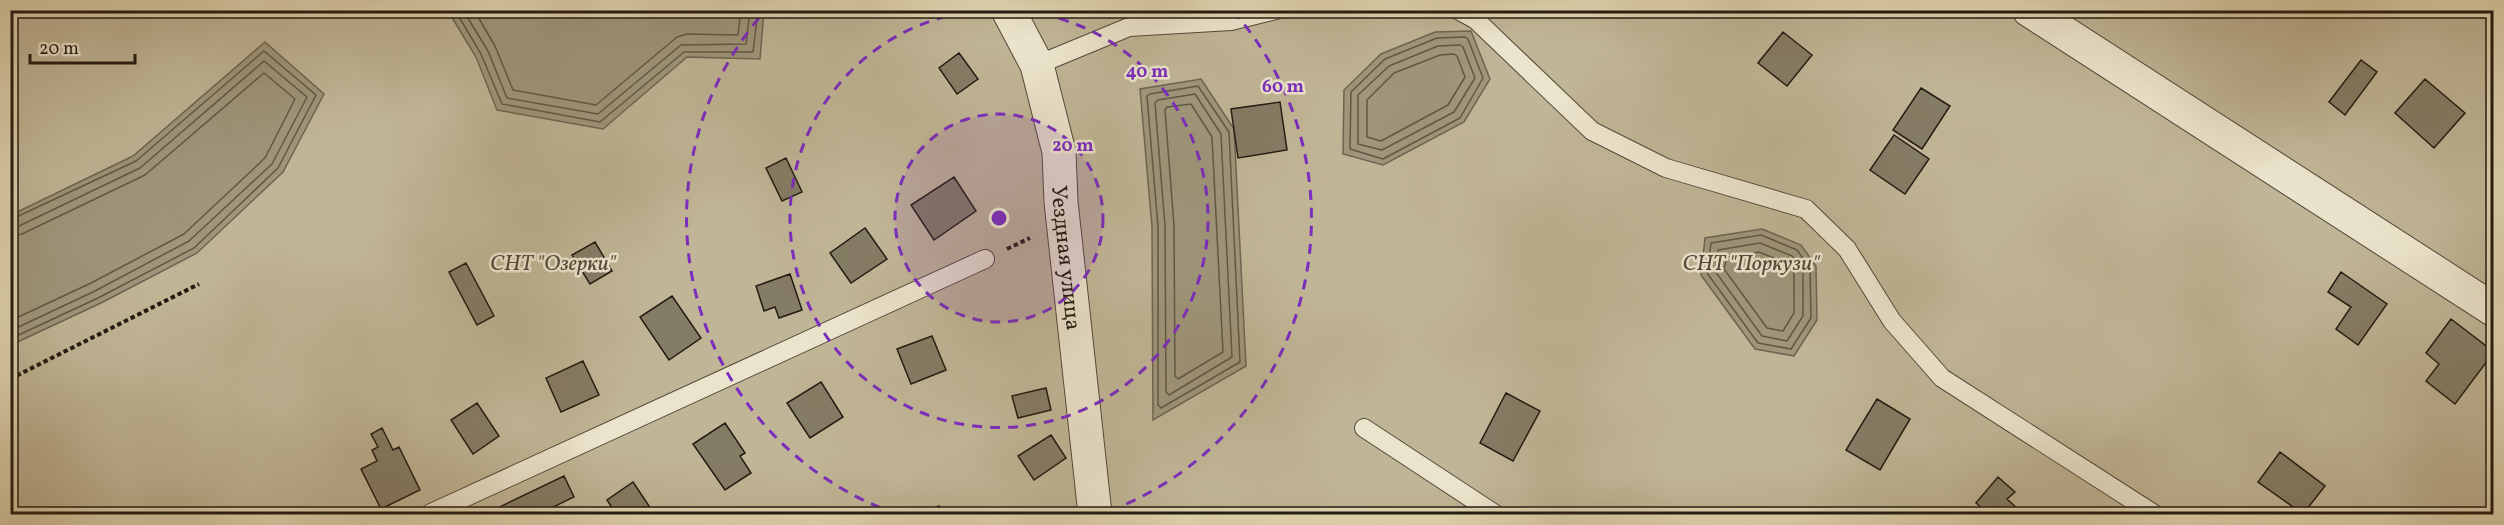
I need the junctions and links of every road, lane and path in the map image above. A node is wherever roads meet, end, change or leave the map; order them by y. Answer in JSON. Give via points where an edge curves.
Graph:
{"nodes":[{"id":1,"x":1008,"y":10,"type":"edge"},
{"id":2,"x":1276,"y":10,"type":"edge"},
{"id":3,"x":1458,"y":10,"type":"edge"},
{"id":4,"x":2029,"y":10,"type":"edge"},
{"id":5,"x":1037,"y":65,"type":"junction"},
{"id":6,"x":1063,"y":223,"type":"junction"},
{"id":7,"x":985,"y":259,"type":"joint"},
{"id":8,"x":199,"y":284,"type":"dead end"},
{"id":9,"x":2493,"y":310,"type":"edge"},
{"id":10,"x":10,"y":379,"type":"edge"},
{"id":11,"x":1364,"y":428,"type":"dead end"},
{"id":12,"x":429,"y":514,"type":"edge"},
{"id":13,"x":1095,"y":514,"type":"edge"},
{"id":14,"x":1496,"y":514,"type":"edge"},
{"id":15,"x":2154,"y":514,"type":"edge"}],
"edges":[{"from":1,"to":5,"type":"street","name":"Уездная улица"},
{"from":2,"to":5,"type":"lane","via":[[1231,21],[1129,27]]},
{"from":3,"to":15,"type":"lane","via":[[1476,20],[1592,131],[1666,168],[1806,209],[1847,249],[1892,321],[1942,378]]},
{"from":4,"to":9,"type":"street"},
{"from":5,"to":6,"type":"street","name":"Уездная улица","via":[[1059,153]]},
{"from":6,"to":7,"type":"path"},
{"from":6,"to":13,"type":"street","name":"Уездная улица"},
{"from":7,"to":12,"type":"lane"},
{"from":8,"to":10,"type":"path"},
{"from":11,"to":14,"type":"lane"}]}
